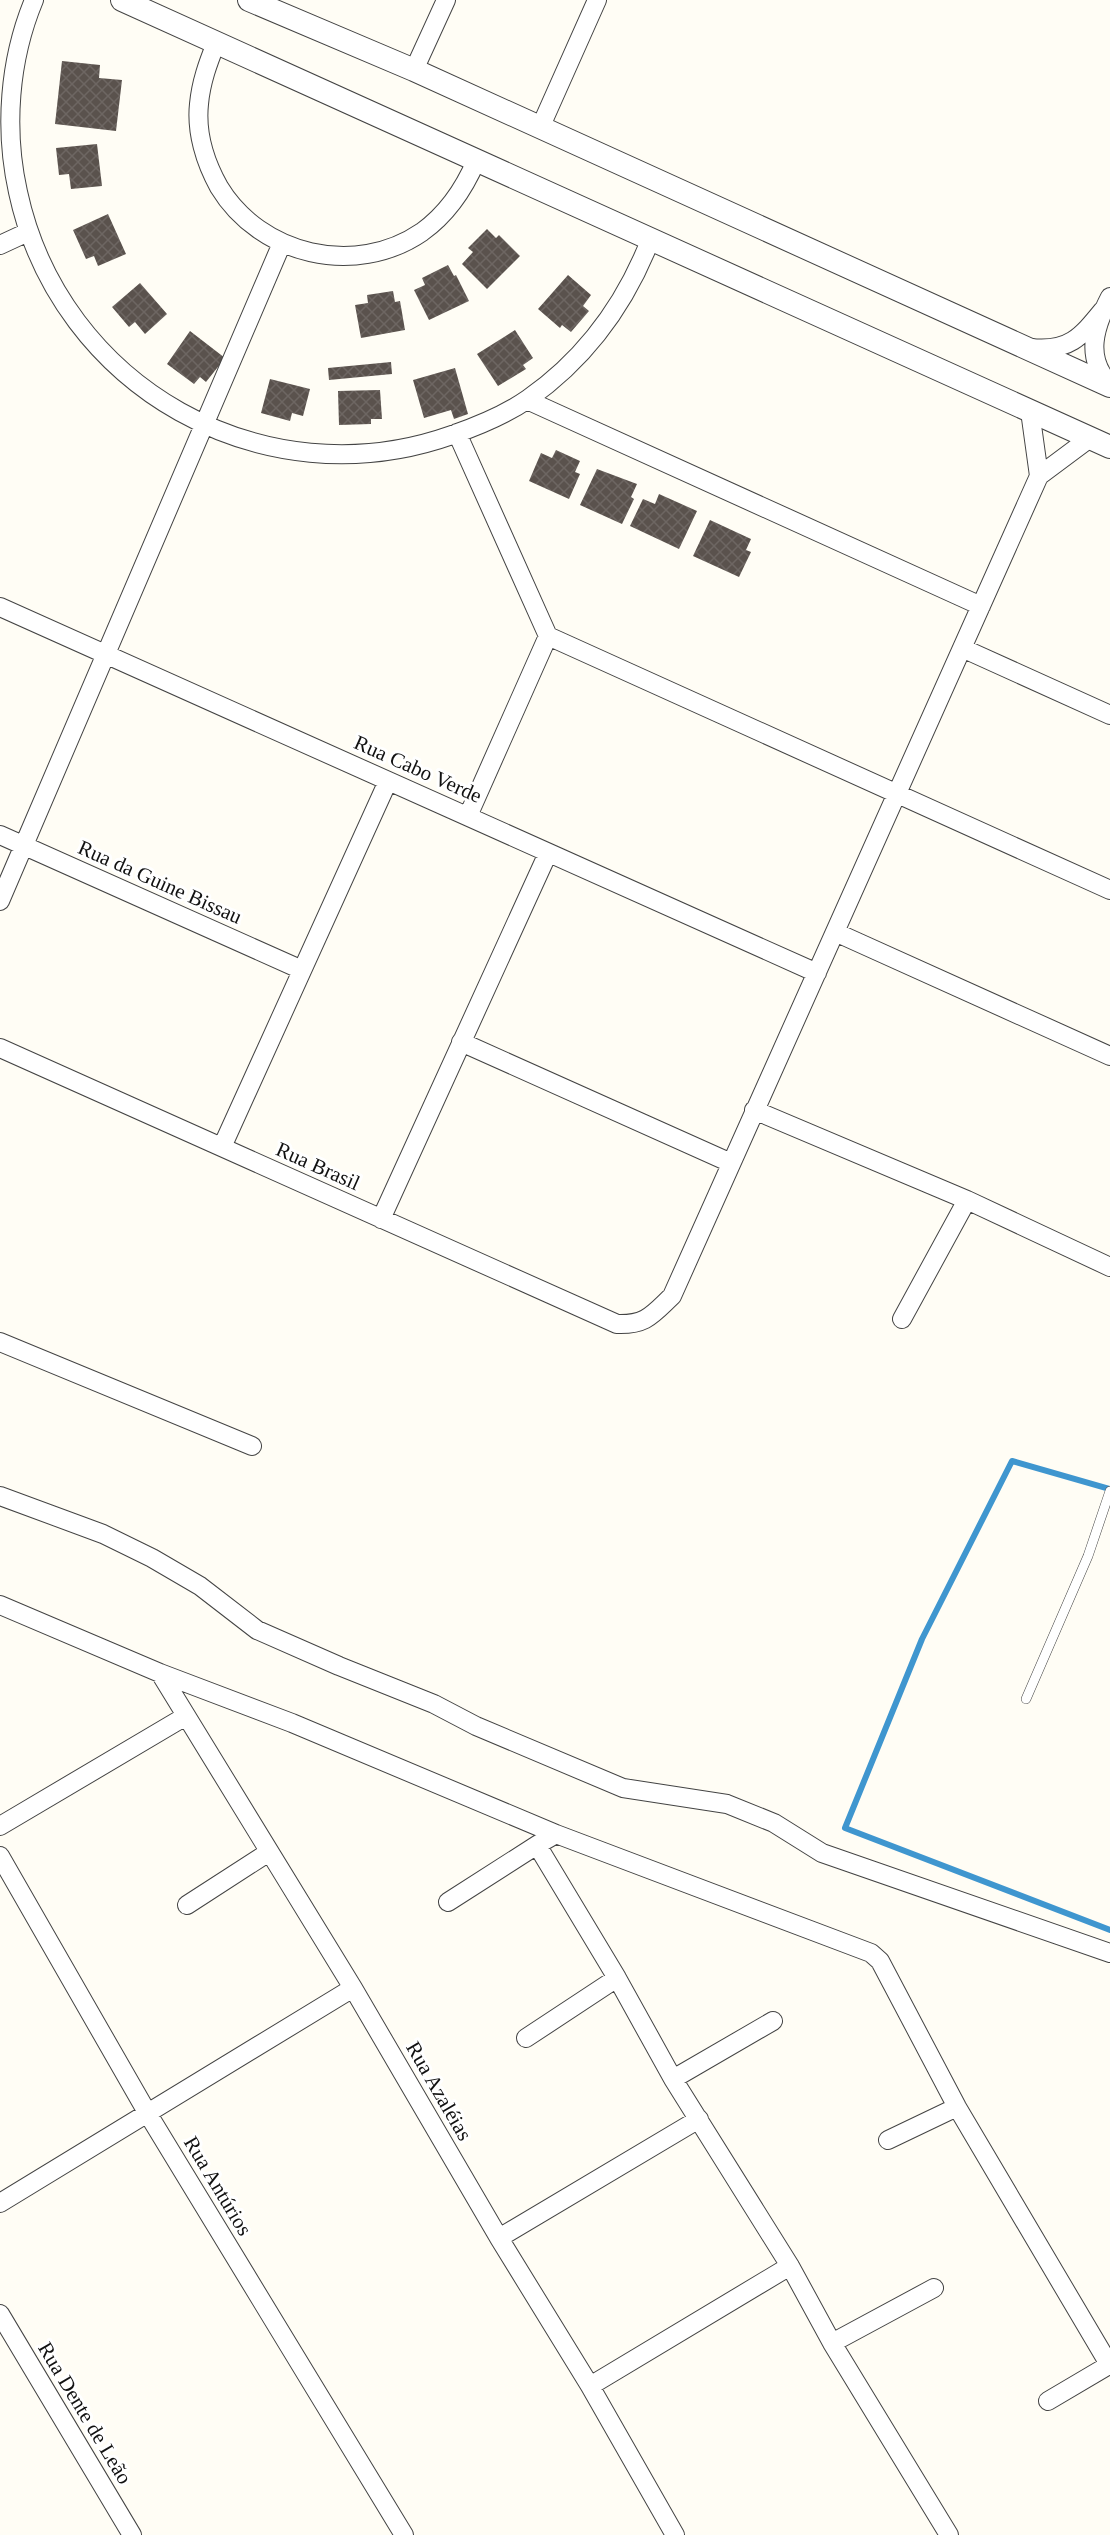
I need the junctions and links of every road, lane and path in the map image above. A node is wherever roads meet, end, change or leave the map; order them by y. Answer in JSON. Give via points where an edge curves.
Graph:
{"nodes":[{"id":1,"x":34,"y":0,"type":"edge"},
{"id":2,"x":122,"y":0,"type":"edge"},
{"id":3,"x":249,"y":0,"type":"edge"},
{"id":4,"x":446,"y":0,"type":"edge"},
{"id":5,"x":597,"y":0,"type":"edge"},
{"id":6,"x":216,"y":43,"type":"junction"},
{"id":7,"x":414,"y":70,"type":"junction"},
{"id":8,"x":540,"y":128,"type":"junction"},
{"id":9,"x":476,"y":161,"type":"junction"},
{"id":10,"x":6,"y":165,"type":"edge"},
{"id":11,"x":28,"y":232,"type":"junction"},
{"id":12,"x":651,"y":238,"type":"junction"},
{"id":13,"x":282,"y":243,"type":"junction"},
{"id":14,"x":0,"y":245,"type":"edge"},
{"id":15,"x":1107,"y":303,"type":"edge"},
{"id":16,"x":1023,"y":347,"type":"junction"},
{"id":17,"x":1110,"y":385,"type":"edge"},
{"id":18,"x":527,"y":400,"type":"junction"},
{"id":19,"x":1030,"y":411,"type":"junction"},
{"id":20,"x":204,"y":425,"type":"junction"},
{"id":21,"x":457,"y":434,"type":"junction"},
{"id":22,"x":1100,"y":442,"type":"edge"},
{"id":23,"x":1039,"y":476,"type":"junction"},
{"id":24,"x":981,"y":606,"type":"junction"},
{"id":25,"x":0,"y":607,"type":"edge"},
{"id":26,"x":548,"y":636,"type":"junction"},
{"id":27,"x":962,"y":648,"type":"junction"},
{"id":28,"x":106,"y":653,"type":"junction"},
{"id":29,"x":1110,"y":715,"type":"edge"},
{"id":30,"x":388,"y":781,"type":"junction"},
{"id":31,"x":897,"y":794,"type":"junction"},
{"id":32,"x":468,"y":816,"type":"junction"},
{"id":33,"x":0,"y":835,"type":"edge"},
{"id":34,"x":24,"y":846,"type":"junction"},
{"id":35,"x":548,"y":853,"type":"junction"},
{"id":36,"x":1110,"y":890,"type":"edge"},
{"id":37,"x":0,"y":901,"type":"edge"},
{"id":38,"x":835,"y":932,"type":"junction"},
{"id":39,"x":302,"y":970,"type":"junction"},
{"id":40,"x":817,"y":973,"type":"junction"},
{"id":41,"x":461,"y":1042,"type":"junction"},
{"id":42,"x":0,"y":1048,"type":"edge"},
{"id":43,"x":1110,"y":1056,"type":"edge"},
{"id":44,"x":754,"y":1110,"type":"junction"},
{"id":45,"x":222,"y":1147,"type":"junction"},
{"id":46,"x":731,"y":1164,"type":"junction"},
{"id":47,"x":967,"y":1200,"type":"junction"},
{"id":48,"x":381,"y":1219,"type":"junction"},
{"id":49,"x":1110,"y":1267,"type":"edge"},
{"id":50,"x":902,"y":1318,"type":"dead end"},
{"id":51,"x":0,"y":1342,"type":"edge"},
{"id":52,"x":252,"y":1446,"type":"dead end"},
{"id":53,"x":1110,"y":1491,"type":"edge"},
{"id":54,"x":0,"y":1496,"type":"edge"},
{"id":55,"x":4,"y":1611,"type":"edge"},
{"id":56,"x":160,"y":1673,"type":"junction"},
{"id":57,"x":1026,"y":1699,"type":"dead end"},
{"id":58,"x":186,"y":1716,"type":"junction"},
{"id":59,"x":0,"y":1826,"type":"edge"},
{"id":60,"x":556,"y":1833,"type":"junction"},
{"id":61,"x":537,"y":1845,"type":"junction"},
{"id":62,"x":268,"y":1852,"type":"junction"},
{"id":63,"x":0,"y":1856,"type":"edge"},
{"id":64,"x":448,"y":1902,"type":"dead end"},
{"id":65,"x":187,"y":1905,"type":"dead end"},
{"id":66,"x":1110,"y":1953,"type":"edge"},
{"id":67,"x":617,"y":1978,"type":"junction"},
{"id":68,"x":353,"y":1988,"type":"junction"},
{"id":69,"x":773,"y":2021,"type":"dead end"},
{"id":70,"x":526,"y":2038,"type":"dead end"},
{"id":71,"x":673,"y":2079,"type":"junction"},
{"id":72,"x":957,"y":2107,"type":"junction"},
{"id":73,"x":147,"y":2114,"type":"junction"},
{"id":74,"x":699,"y":2119,"type":"junction"},
{"id":75,"x":888,"y":2140,"type":"dead end"},
{"id":76,"x":0,"y":2203,"type":"edge"},
{"id":77,"x":499,"y":2238,"type":"junction"},
{"id":78,"x":790,"y":2266,"type":"junction"},
{"id":79,"x":933,"y":2288,"type":"dead end"},
{"id":80,"x":0,"y":2314,"type":"edge"},
{"id":81,"x":832,"y":2343,"type":"junction"},
{"id":82,"x":1110,"y":2365,"type":"edge"},
{"id":83,"x":590,"y":2386,"type":"junction"},
{"id":84,"x":1048,"y":2401,"type":"dead end"},
{"id":85,"x":672,"y":2534,"type":"edge"},
{"id":86,"x":132,"y":2535,"type":"edge"},
{"id":87,"x":404,"y":2535,"type":"edge"},
{"id":88,"x":949,"y":2535,"type":"edge"}],
"edges":[{"from":1,"to":10,"type":"street","via":[[17,57]]},
{"from":2,"to":6,"type":"street"},
{"from":3,"to":7,"type":"street"},
{"from":4,"to":7,"type":"street"},
{"from":5,"to":8,"type":"street"},
{"from":6,"to":9,"type":"street"},
{"from":6,"to":13,"type":"street","via":[[199,106],[204,154],[213,177],[237,210]]},
{"from":7,"to":8,"type":"street"},
{"from":8,"to":16,"type":"street"},
{"from":9,"to":12,"type":"street"},
{"from":9,"to":13,"type":"street","via":[[456,198],[440,216],[400,244],[353,256],[305,252]]},
{"from":10,"to":11,"type":"street"},
{"from":11,"to":14,"type":"street"},
{"from":11,"to":20,"type":"street","via":[[45,272],[74,320],[112,363],[156,398]]},
{"from":12,"to":18,"type":"street","via":[[638,272],[608,320],[572,363]]},
{"from":12,"to":19,"type":"street"},
{"from":13,"to":20,"type":"street"},
{"from":15,"to":16,"type":"street","via":[[1088,329],[1070,344],[1048,350]]},
{"from":15,"to":17,"type":"street","via":[[1095,335],[1094,355],[1100,374]]},
{"from":16,"to":17,"type":"street"},
{"from":18,"to":21,"type":"street"},
{"from":18,"to":24,"type":"street"},
{"from":19,"to":22,"type":"street"},
{"from":19,"to":23,"type":"street"},
{"from":20,"to":21,"type":"street","via":[[258,445],[314,454],[370,454],[426,445]]},
{"from":20,"to":28,"type":"street"},
{"from":21,"to":26,"type":"street"},
{"from":22,"to":23,"type":"street"},
{"from":23,"to":24,"type":"street"},
{"from":24,"to":27,"type":"street"},
{"from":25,"to":28,"type":"street","name":"Rua Cabo Verde"},
{"from":26,"to":31,"type":"street"},
{"from":26,"to":32,"type":"street"},
{"from":27,"to":29,"type":"street"},
{"from":27,"to":31,"type":"street"},
{"from":28,"to":30,"type":"street","name":"Rua Cabo Verde"},
{"from":28,"to":34,"type":"street"},
{"from":30,"to":32,"type":"street","name":"Rua Cabo Verde"},
{"from":30,"to":39,"type":"street"},
{"from":31,"to":36,"type":"street"},
{"from":31,"to":38,"type":"street"},
{"from":32,"to":35,"type":"street","name":"Rua Cabo Verde"},
{"from":33,"to":34,"type":"street","name":"Rua da Guine Bissau"},
{"from":34,"to":37,"type":"street"},
{"from":34,"to":39,"type":"street","name":"Rua da Guine Bissau"},
{"from":35,"to":40,"type":"street","name":"Rua Cabo Verde"},
{"from":35,"to":41,"type":"street"},
{"from":38,"to":40,"type":"street"},
{"from":38,"to":43,"type":"street"},
{"from":39,"to":45,"type":"street"},
{"from":40,"to":44,"type":"street"},
{"from":41,"to":46,"type":"street"},
{"from":41,"to":48,"type":"street"},
{"from":42,"to":45,"type":"street","name":"Rua Brasil"},
{"from":44,"to":46,"type":"street"},
{"from":44,"to":47,"type":"street"},
{"from":45,"to":48,"type":"street","name":"Rua Brasil"},
{"from":46,"to":48,"type":"street","name":"Rua Brasil","via":[[672,1296],[636,1325],[617,1324]]},
{"from":47,"to":49,"type":"street"},
{"from":47,"to":50,"type":"street"},
{"from":51,"to":52,"type":"street"},
{"from":53,"to":57,"type":"lane","via":[[1088,1556]]},
{"from":54,"to":66,"type":"street","via":[[103,1534],[152,1558],[200,1586],[257,1630],[623,1788],[727,1804],[774,1823],[822,1853]]},
{"from":55,"to":56,"type":"street"},
{"from":56,"to":58,"type":"street","name":"Rua Azaléias"},
{"from":56,"to":60,"type":"street","via":[[292,1723]]},
{"from":58,"to":59,"type":"street"},
{"from":58,"to":62,"type":"street","name":"Rua Azaléias"},
{"from":60,"to":61,"type":"street"},
{"from":60,"to":72,"type":"street","via":[[871,1953],[880,1961]]},
{"from":61,"to":64,"type":"street"},
{"from":61,"to":67,"type":"street"},
{"from":62,"to":65,"type":"street"},
{"from":62,"to":68,"type":"street","name":"Rua Azaléias"},
{"from":63,"to":73,"type":"street","name":"Rua Antúrios"},
{"from":67,"to":70,"type":"street"},
{"from":67,"to":71,"type":"street"},
{"from":68,"to":73,"type":"street"},
{"from":68,"to":77,"type":"street","name":"Rua Azaléias"},
{"from":69,"to":71,"type":"street"},
{"from":71,"to":74,"type":"street"},
{"from":72,"to":75,"type":"street"},
{"from":72,"to":82,"type":"street"},
{"from":73,"to":76,"type":"street"},
{"from":73,"to":87,"type":"street","name":"Rua Antúrios"},
{"from":74,"to":77,"type":"street"},
{"from":74,"to":78,"type":"street"},
{"from":77,"to":83,"type":"street","name":"Rua Azaléias"},
{"from":78,"to":81,"type":"street"},
{"from":78,"to":83,"type":"street"},
{"from":79,"to":81,"type":"street"},
{"from":80,"to":86,"type":"street","name":"Rua Dente de Leão"},
{"from":81,"to":88,"type":"street"},
{"from":82,"to":84,"type":"street"},
{"from":83,"to":85,"type":"street","name":"Rua Azaléias"}]}
